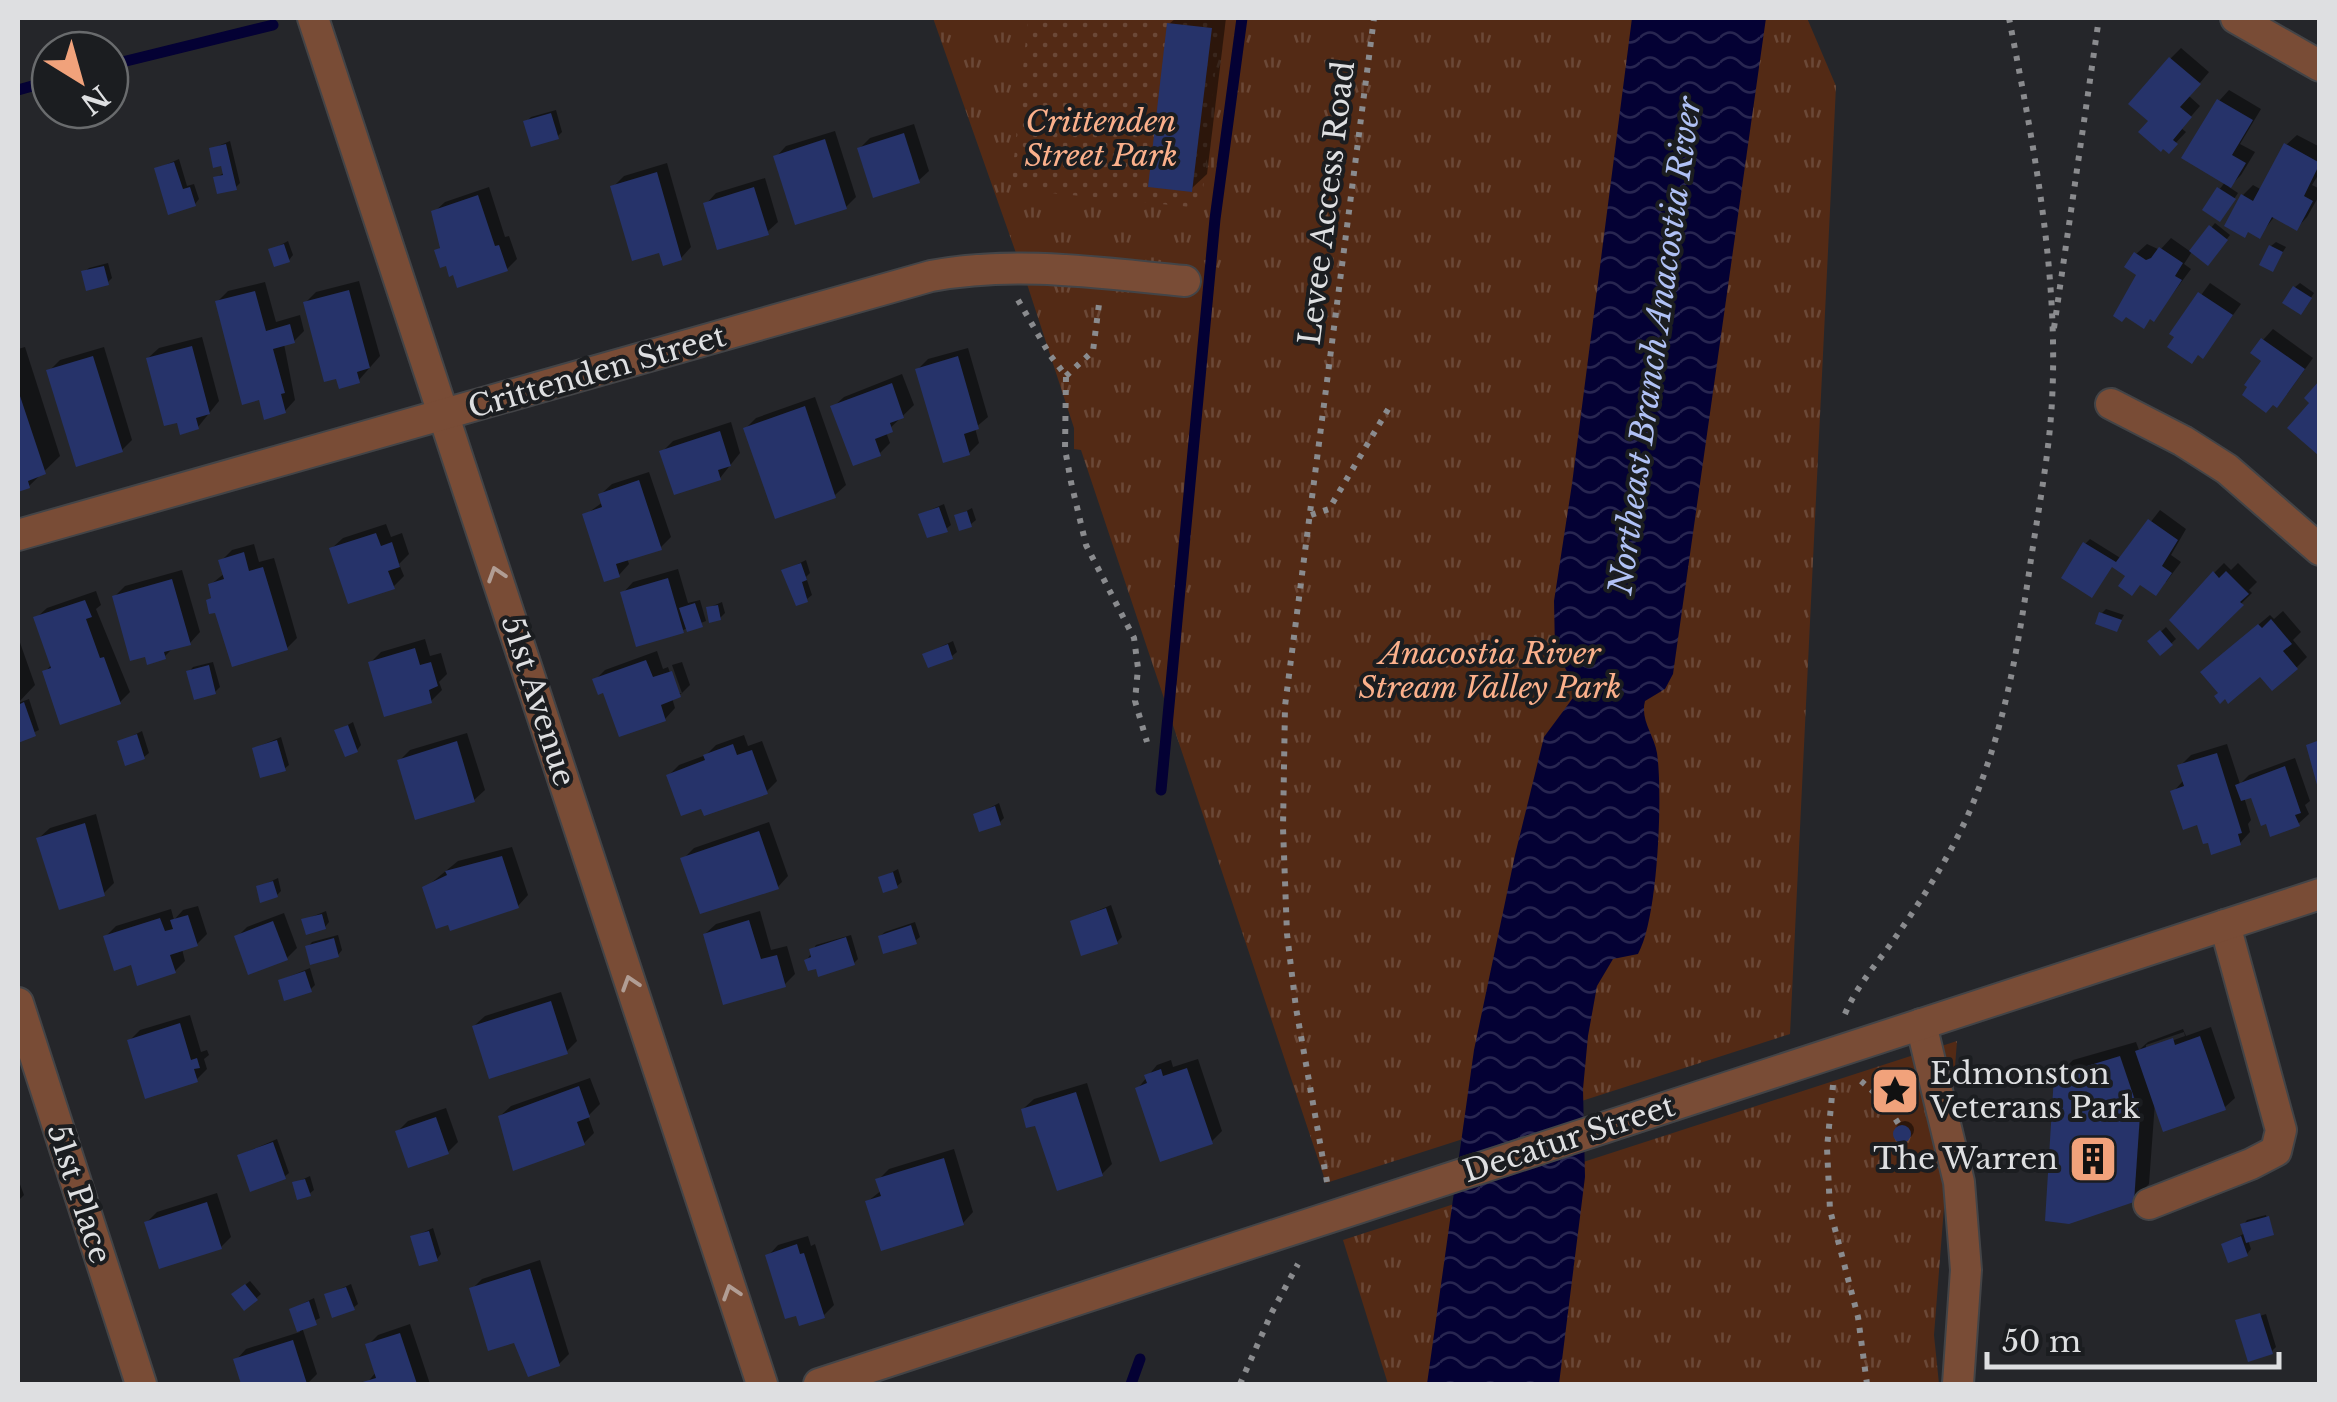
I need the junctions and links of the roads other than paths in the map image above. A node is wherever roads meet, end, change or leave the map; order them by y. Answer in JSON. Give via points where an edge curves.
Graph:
{"nodes":[{"id":1,"x":314,"y":18,"type":"edge"},
{"id":2,"x":2236,"y":18,"type":"edge"},
{"id":3,"x":2320,"y":66,"type":"edge"},
{"id":4,"x":1185,"y":280,"type":"dead end"},
{"id":5,"x":2111,"y":404,"type":"dead end"},
{"id":6,"x":444,"y":416,"type":"junction"},
{"id":7,"x":18,"y":535,"type":"edge"},
{"id":8,"x":2320,"y":550,"type":"edge"},
{"id":9,"x":2320,"y":894,"type":"edge"},
{"id":10,"x":2225,"y":925,"type":"junction"},
{"id":11,"x":18,"y":1003,"type":"edge"},
{"id":12,"x":1921,"y":1024,"type":"junction"},
{"id":13,"x":2149,"y":1204,"type":"dead end"},
{"id":14,"x":142,"y":1384,"type":"edge"},
{"id":15,"x":762,"y":1384,"type":"edge"},
{"id":16,"x":819,"y":1384,"type":"edge"},
{"id":17,"x":1958,"y":1384,"type":"edge"}],
"edges":[{"from":1,"to":6,"type":"street","name":"51st Avenue"},
{"from":2,"to":3,"type":"street"},
{"from":4,"to":6,"type":"street","name":"Crittenden Street","via":[[1037,266],[931,276]]},
{"from":5,"to":8,"type":"street","via":[[2227,469]]},
{"from":6,"to":7,"type":"street","name":"Crittenden Street"},
{"from":15,"to":6,"type":"street","name":"51st Avenue","one_way":true},
{"from":9,"to":10,"type":"street","name":"Decatur Street"},
{"from":10,"to":12,"type":"street","name":"Decatur Street"},
{"from":10,"to":13,"type":"street","via":[[2281,1130],[2276,1151]]},
{"from":11,"to":14,"type":"street","name":"51st Place"},
{"from":12,"to":16,"type":"street","name":"Decatur Street"},
{"from":12,"to":17,"type":"street","via":[[1959,1182],[1966,1270]]}]}
